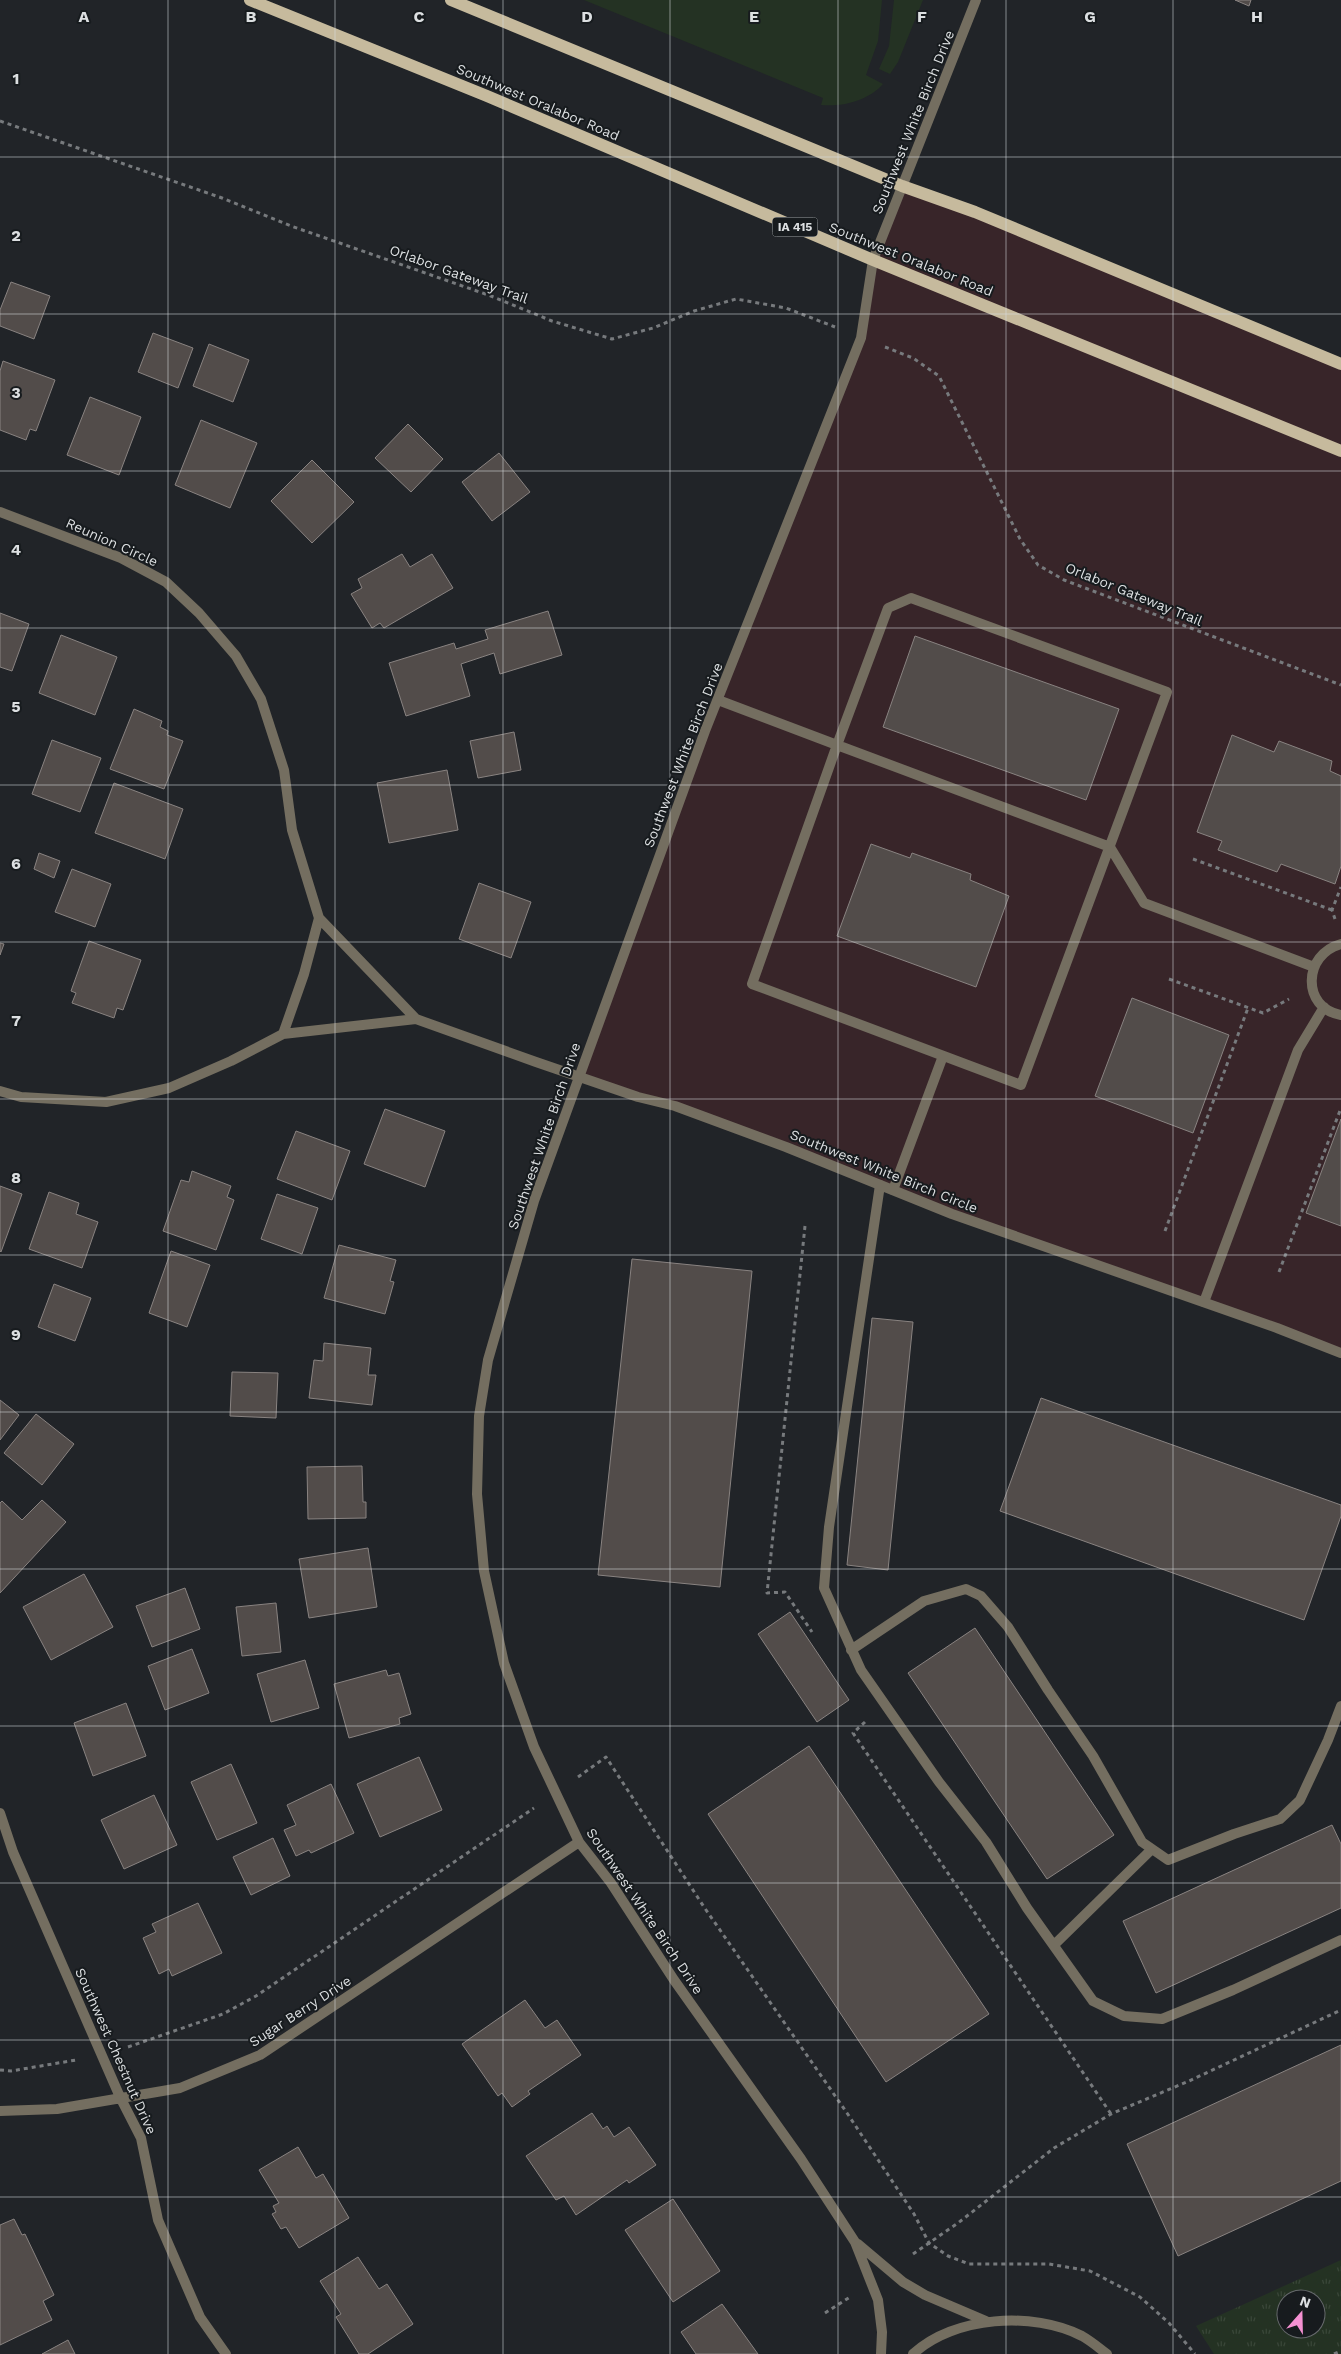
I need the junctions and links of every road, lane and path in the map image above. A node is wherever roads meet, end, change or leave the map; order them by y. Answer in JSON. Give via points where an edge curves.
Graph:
{"nodes":[{"id":1,"x":250,"y":0,"type":"edge"},
{"id":2,"x":451,"y":0,"type":"edge"},
{"id":3,"x":976,"y":0,"type":"edge"},
{"id":4,"x":0,"y":121,"type":"edge"},
{"id":5,"x":902,"y":186,"type":"junction"},
{"id":6,"x":873,"y":260,"type":"junction"},
{"id":7,"x":861,"y":338,"type":"junction"},
{"id":8,"x":1341,"y":364,"type":"edge"},
{"id":9,"x":1341,"y":451,"type":"edge"},
{"id":10,"x":0,"y":512,"type":"edge"},
{"id":11,"x":1341,"y":685,"type":"edge"},
{"id":12,"x":718,"y":700,"type":"junction"},
{"id":13,"x":837,"y":745,"type":"junction"},
{"id":14,"x":1110,"y":847,"type":"junction"},
{"id":15,"x":1193,"y":859,"type":"dead end"},
{"id":16,"x":1341,"y":887,"type":"edge"},
{"id":17,"x":1332,"y":910,"type":"junction"},
{"id":18,"x":319,"y":918,"type":"junction"},
{"id":19,"x":1338,"y":928,"type":"dead end"},
{"id":20,"x":1341,"y":944,"type":"edge"},
{"id":21,"x":1314,"y":967,"type":"junction"},
{"id":22,"x":1169,"y":979,"type":"dead end"},
{"id":23,"x":1312,"y":987,"type":"junction"},
{"id":24,"x":1324,"y":1007,"type":"junction"},
{"id":25,"x":1248,"y":1008,"type":"junction"},
{"id":26,"x":1341,"y":1015,"type":"edge"},
{"id":27,"x":416,"y":1019,"type":"junction"},
{"id":28,"x":283,"y":1034,"type":"junction"},
{"id":29,"x":943,"y":1056,"type":"junction"},
{"id":30,"x":580,"y":1075,"type":"junction"},
{"id":31,"x":0,"y":1091,"type":"edge"},
{"id":32,"x":1341,"y":1108,"type":"edge"},
{"id":33,"x":880,"y":1185,"type":"junction"},
{"id":34,"x":893,"y":1190,"type":"junction"},
{"id":35,"x":1166,"y":1231,"type":"dead end"},
{"id":36,"x":1279,"y":1272,"type":"dead end"},
{"id":37,"x":1204,"y":1302,"type":"junction"},
{"id":38,"x":1341,"y":1353,"type":"edge"},
{"id":39,"x":851,"y":1650,"type":"junction"},
{"id":40,"x":1341,"y":1706,"type":"edge"},
{"id":41,"x":556,"y":1793,"type":"junction"},
{"id":42,"x":0,"y":1813,"type":"edge"},
{"id":43,"x":579,"y":1842,"type":"junction"},
{"id":44,"x":1152,"y":1849,"type":"junction"},
{"id":45,"x":1341,"y":1940,"type":"edge"},
{"id":46,"x":1054,"y":1945,"type":"junction"},
{"id":47,"x":1341,"y":2010,"type":"edge"},
{"id":48,"x":103,"y":2056,"type":"junction"},
{"id":49,"x":0,"y":2070,"type":"edge"},
{"id":50,"x":120,"y":2097,"type":"junction"},
{"id":51,"x":0,"y":2111,"type":"edge"},
{"id":52,"x":855,"y":2242,"type":"junction"},
{"id":53,"x":929,"y":2243,"type":"junction"},
{"id":54,"x":889,"y":2271,"type":"junction"},
{"id":55,"x":871,"y":2283,"type":"junction"},
{"id":56,"x":825,"y":2313,"type":"dead end"},
{"id":57,"x":986,"y":2321,"type":"junction"},
{"id":58,"x":1341,"y":2351,"type":"edge"},
{"id":59,"x":226,"y":2354,"type":"edge"},
{"id":60,"x":881,"y":2354,"type":"edge"},
{"id":61,"x":912,"y":2354,"type":"edge"},
{"id":62,"x":1107,"y":2354,"type":"edge"},
{"id":63,"x":1195,"y":2354,"type":"edge"},
{"id":64,"x":1334,"y":2354,"type":"edge"}],
"edges":[{"from":1,"to":6,"type":"main road","name":"Southwest Oralabor Road","number":"IA 415","via":[[487,96]]},
{"from":2,"to":5,"type":"main road"},
{"from":3,"to":5,"type":"street","name":"Southwest White Birch Drive"},
{"from":4,"to":7,"type":"path","name":"Orlabor Gateway Trail","via":[[222,198],[552,321],[612,339],[736,299],[786,308]]},
{"from":5,"to":6,"type":"street","name":"Southwest White Birch Drive"},
{"from":5,"to":8,"type":"main road","via":[[975,212]]},
{"from":6,"to":7,"type":"street","name":"Southwest White Birch Drive"},
{"from":6,"to":9,"type":"main road","name":"Southwest Oralabor Road","number":"IA 415"},
{"from":7,"to":11,"type":"path","name":"Orlabor Gateway Trail","via":[[913,356],[940,376],[1003,508],[1038,565],[1064,580]]},
{"from":7,"to":12,"type":"street","name":"Southwest White Birch Drive"},
{"from":10,"to":18,"type":"street","name":"Reunion Circle","via":[[121,558],[166,582],[199,613],[236,656],[261,699],[284,770],[292,830]]},
{"from":12,"to":13,"type":"street"},
{"from":12,"to":30,"type":"street","name":"Southwest White Birch Drive"},
{"from":13,"to":14,"type":"street"},
{"from":13,"to":14,"type":"street","via":[[888,608],[911,598],[1167,692]]},
{"from":13,"to":29,"type":"street","via":[[752,984]]},
{"from":14,"to":21,"type":"street","via":[[1144,903]]},
{"from":14,"to":29,"type":"street","via":[[1021,1085]]},
{"from":15,"to":17,"type":"path"},
{"from":16,"to":17,"type":"path"},
{"from":17,"to":19,"type":"path"},
{"from":18,"to":27,"type":"street","name":"Southwest White Birch Circle"},
{"from":18,"to":28,"type":"street"},
{"from":20,"to":21,"type":"street","via":[[1322,954]]},
{"from":21,"to":23,"type":"street"},
{"from":22,"to":25,"type":"path"},
{"from":23,"to":24,"type":"street"},
{"from":23,"to":25,"type":"path","via":[[1263,1013]]},
{"from":24,"to":26,"type":"street"},
{"from":24,"to":37,"type":"street","via":[[1298,1050]]},
{"from":25,"to":35,"type":"path"},
{"from":27,"to":28,"type":"street","name":"Southwest White Birch Circle"},
{"from":27,"to":30,"type":"street","name":"Southwest White Birch Circle"},
{"from":28,"to":31,"type":"street","via":[[169,1088],[106,1102],[22,1097]]},
{"from":29,"to":34,"type":"street"},
{"from":30,"to":33,"type":"street","name":"Southwest White Birch Circle","via":[[777,1143]]},
{"from":30,"to":41,"type":"street","name":"Southwest White Birch Drive","via":[[534,1201],[501,1308],[479,1416],[477,1494],[484,1571],[504,1663],[534,1748]]},
{"from":32,"to":36,"type":"path"},
{"from":33,"to":34,"type":"street","name":"Southwest White Birch Circle"},
{"from":33,"to":39,"type":"street","via":[[829,1527],[824,1588]]},
{"from":34,"to":37,"type":"street","name":"Southwest White Birch Circle","via":[[952,1214]]},
{"from":37,"to":38,"type":"street","name":"Southwest White Birch Circle"},
{"from":39,"to":44,"type":"street","via":[[924,1602],[966,1589],[981,1596],[1008,1627],[1094,1756],[1142,1842]]},
{"from":39,"to":46,"type":"street","via":[[860,1670],[986,1842]]},
{"from":40,"to":44,"type":"street","via":[[1300,1800],[1280,1819],[1168,1860]]},
{"from":41,"to":43,"type":"street","name":"Southwest White Birch Drive"},
{"from":41,"to":48,"type":"path","via":[[256,1996],[223,2014]]},
{"from":41,"to":53,"type":"path","via":[[606,1757],[704,1907],[847,2113],[914,2214]]},
{"from":42,"to":48,"type":"street","name":"Southwest Chestnut Drive","via":[[13,1852]]},
{"from":43,"to":50,"type":"street","name":"Sugar Berry Drive","via":[[260,2055],[193,2084]]},
{"from":43,"to":52,"type":"street","name":"Southwest White Birch Drive","via":[[801,2159]]},
{"from":44,"to":46,"type":"street"},
{"from":45,"to":46,"type":"street","via":[[1162,2019],[1124,2016],[1093,2001]]},
{"from":47,"to":53,"type":"path","via":[[1111,2114],[1054,2148]]},
{"from":48,"to":49,"type":"path"},
{"from":48,"to":50,"type":"street","name":"Southwest Chestnut Drive"},
{"from":50,"to":51,"type":"street","name":"Sugar Berry Drive","via":[[57,2109]]},
{"from":50,"to":59,"type":"street","name":"Southwest Chestnut Drive","via":[[141,2138],[158,2220],[200,2317]]},
{"from":52,"to":54,"type":"street","name":"Southwest White Birch Drive"},
{"from":52,"to":55,"type":"street","name":"Southwest White Birch Drive"},
{"from":53,"to":54,"type":"path"},
{"from":53,"to":63,"type":"path","via":[[948,2256],[969,2264],[1048,2264],[1090,2271],[1140,2297],[1169,2323]]},
{"from":54,"to":57,"type":"street","name":"Southwest White Birch Drive","via":[[925,2295]]},
{"from":55,"to":56,"type":"path"},
{"from":55,"to":60,"type":"street","name":"Southwest White Birch Drive","via":[[878,2300]]},
{"from":57,"to":61,"type":"street","name":"Southwest White Birch Drive","via":[[950,2331]]},
{"from":57,"to":62,"type":"street","name":"Southwest White Birch Drive","via":[[1035,2321],[1082,2336]]},
{"from":58,"to":64,"type":"path"}]}
